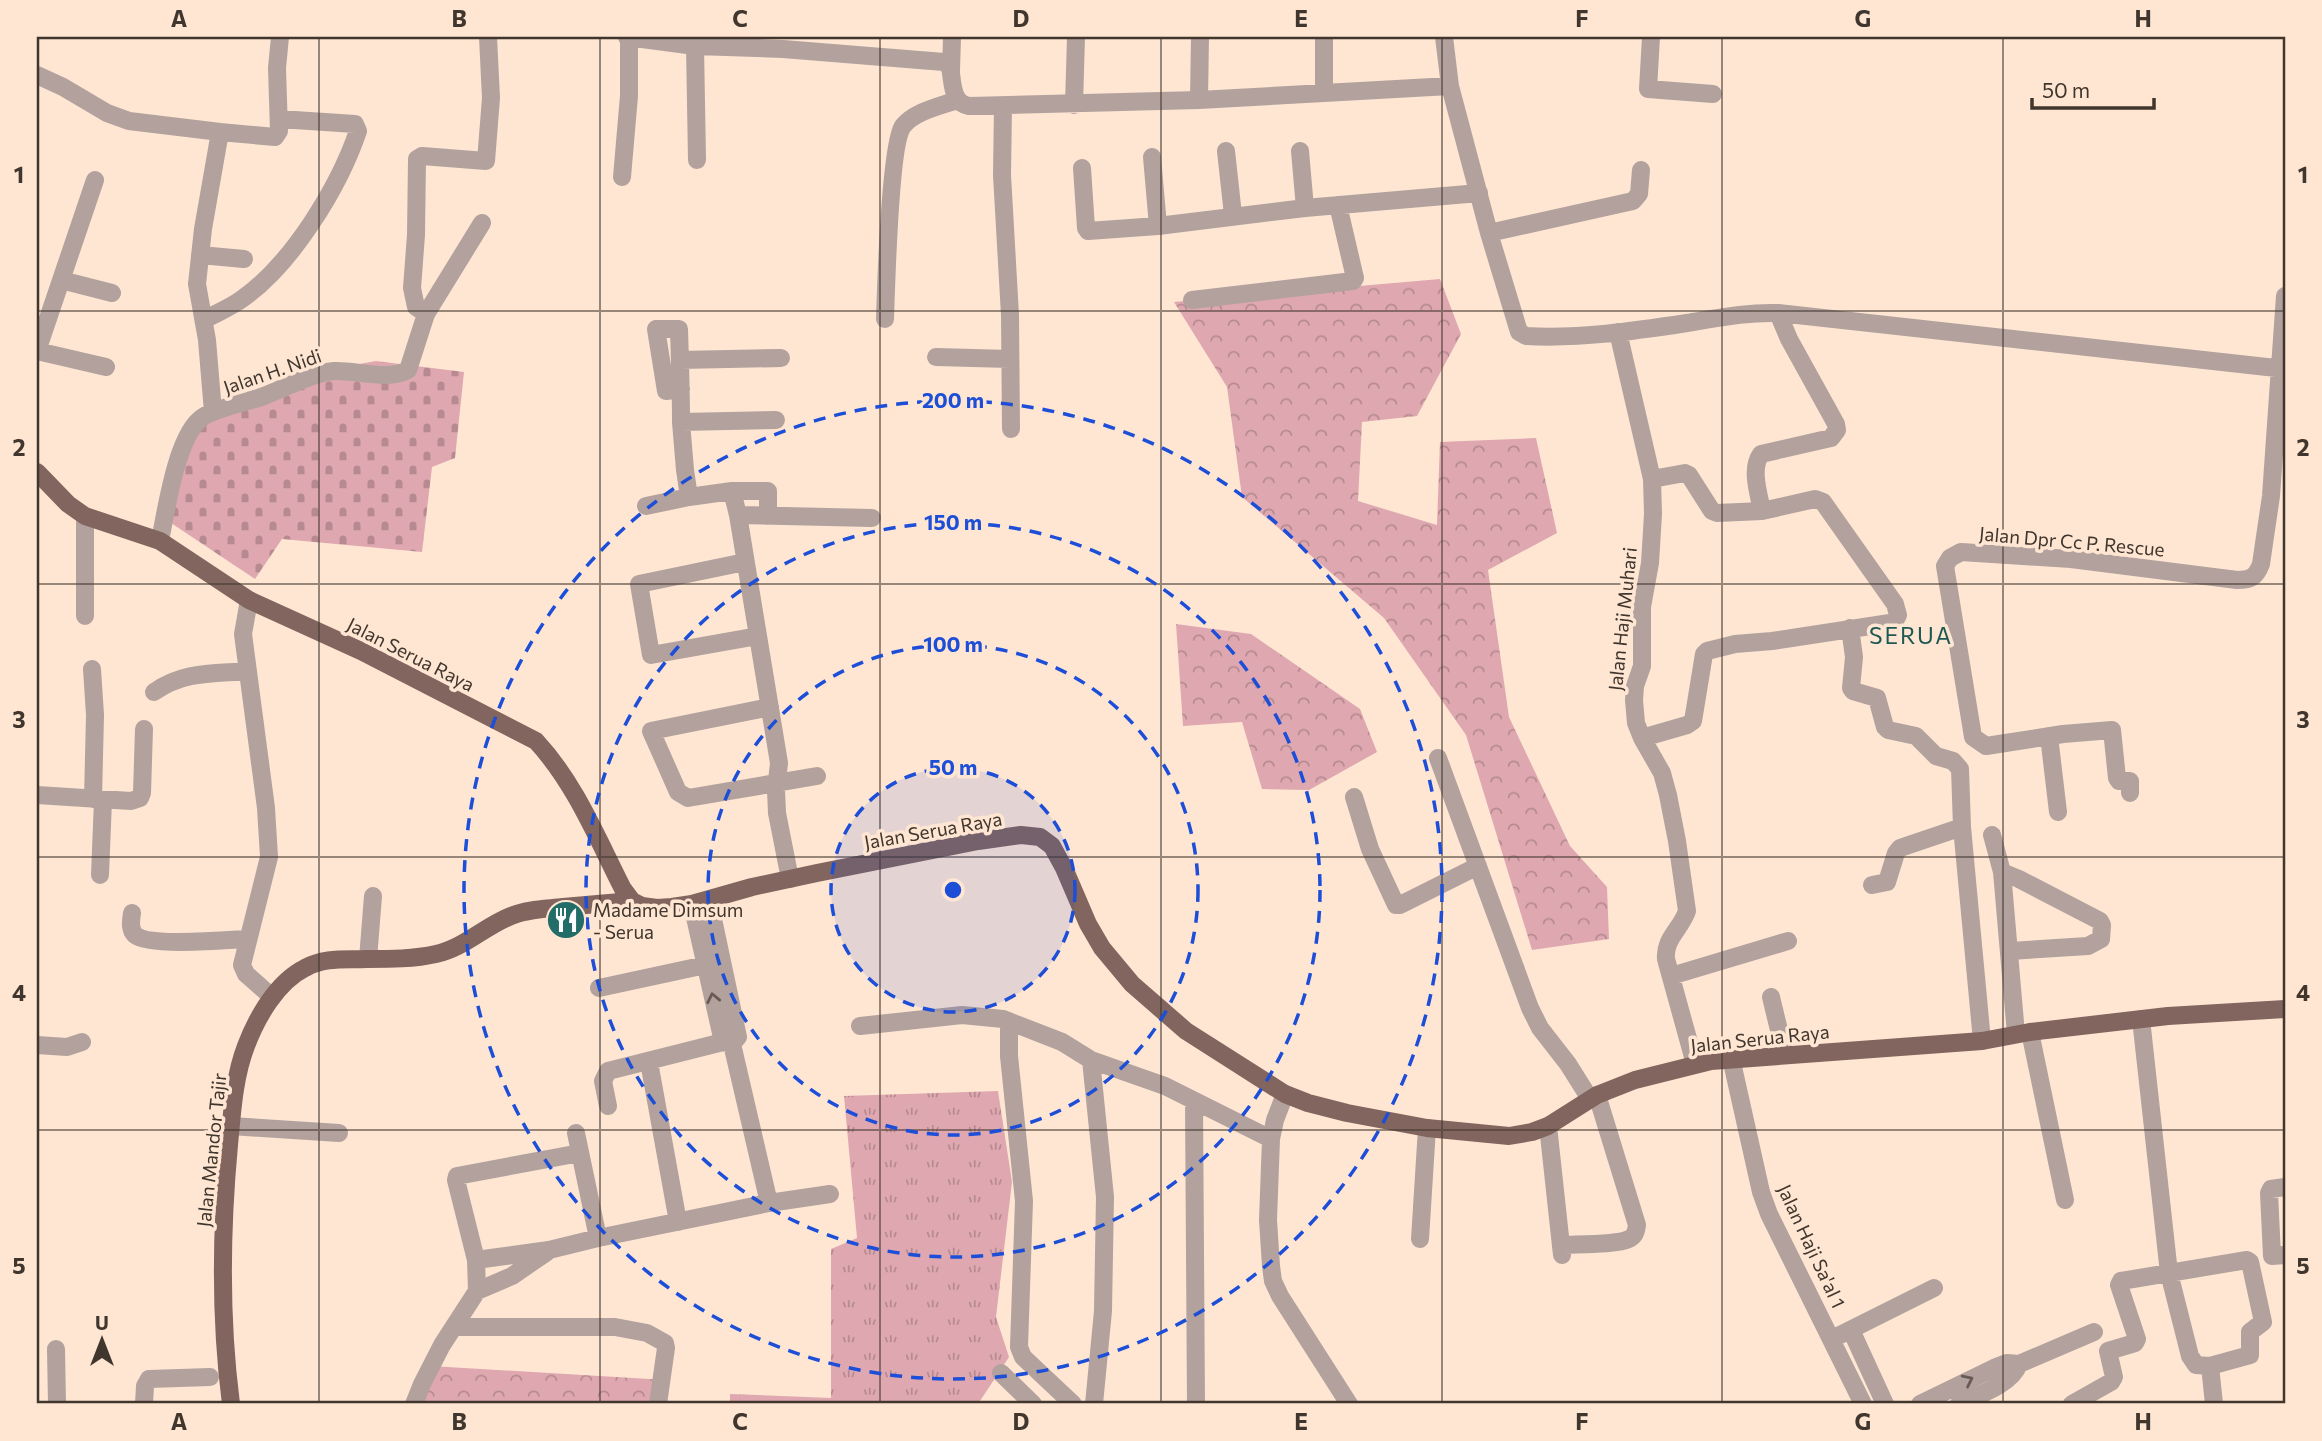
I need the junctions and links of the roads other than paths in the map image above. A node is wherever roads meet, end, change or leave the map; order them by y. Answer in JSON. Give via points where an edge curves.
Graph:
{"nodes":[{"id":1,"x":280,"y":37,"type":"edge"},
{"id":2,"x":488,"y":37,"type":"edge"},
{"id":3,"x":628,"y":37,"type":"edge"},
{"id":4,"x":952,"y":37,"type":"edge"},
{"id":5,"x":1076,"y":37,"type":"edge"},
{"id":6,"x":1200,"y":37,"type":"edge"},
{"id":7,"x":1324,"y":37,"type":"edge"},
{"id":8,"x":1444,"y":37,"type":"edge"},
{"id":9,"x":1651,"y":37,"type":"edge"},
{"id":10,"x":826,"y":45,"type":"edge"},
{"id":11,"x":695,"y":46,"type":"junction"},
{"id":12,"x":951,"y":71,"type":"junction"},
{"id":13,"x":37,"y":75,"type":"edge"},
{"id":14,"x":1450,"y":86,"type":"junction"},
{"id":15,"x":1324,"y":92,"type":"junction"},
{"id":16,"x":1713,"y":93,"type":"dead end"},
{"id":17,"x":957,"y":100,"type":"junction"},
{"id":18,"x":1199,"y":100,"type":"junction"},
{"id":19,"x":1074,"y":105,"type":"junction"},
{"id":20,"x":1003,"y":106,"type":"junction"},
{"id":21,"x":279,"y":120,"type":"junction"},
{"id":22,"x":220,"y":132,"type":"junction"},
{"id":23,"x":1226,"y":151,"type":"dead end"},
{"id":24,"x":1300,"y":151,"type":"dead end"},
{"id":25,"x":1152,"y":157,"type":"dead end"},
{"id":26,"x":697,"y":160,"type":"dead end"},
{"id":27,"x":1082,"y":168,"type":"dead end"},
{"id":28,"x":1641,"y":170,"type":"dead end"},
{"id":29,"x":622,"y":177,"type":"dead end"},
{"id":30,"x":95,"y":180,"type":"dead end"},
{"id":31,"x":1479,"y":193,"type":"junction"},
{"id":32,"x":1338,"y":205,"type":"junction"},
{"id":33,"x":1305,"y":208,"type":"junction"},
{"id":34,"x":1233,"y":215,"type":"junction"},
{"id":35,"x":482,"y":223,"type":"dead end"},
{"id":36,"x":1158,"y":226,"type":"junction"},
{"id":37,"x":1489,"y":233,"type":"junction"},
{"id":38,"x":200,"y":255,"type":"junction"},
{"id":39,"x":244,"y":259,"type":"dead end"},
{"id":40,"x":61,"y":280,"type":"junction"},
{"id":41,"x":112,"y":293,"type":"dead end"},
{"id":42,"x":2285,"y":296,"type":"edge"},
{"id":43,"x":1192,"y":300,"type":"dead end"},
{"id":44,"x":1778,"y":313,"type":"junction"},
{"id":45,"x":426,"y":314,"type":"junction"},
{"id":46,"x":885,"y":319,"type":"dead end"},
{"id":47,"x":204,"y":320,"type":"junction"},
{"id":48,"x":1618,"y":332,"type":"junction"},
{"id":49,"x":37,"y":351,"type":"edge"},
{"id":50,"x":936,"y":357,"type":"dead end"},
{"id":51,"x":781,"y":358,"type":"dead end"},
{"id":52,"x":1010,"y":359,"type":"junction"},
{"id":53,"x":680,"y":360,"type":"junction"},
{"id":54,"x":106,"y":367,"type":"dead end"},
{"id":55,"x":2282,"y":369,"type":"edge"},
{"id":56,"x":681,"y":390,"type":"junction"},
{"id":57,"x":213,"y":412,"type":"junction"},
{"id":58,"x":776,"y":420,"type":"dead end"},
{"id":59,"x":681,"y":422,"type":"junction"},
{"id":60,"x":1011,"y":429,"type":"dead end"},
{"id":61,"x":37,"y":472,"type":"edge"},
{"id":62,"x":1652,"y":479,"type":"junction"},
{"id":63,"x":732,"y":491,"type":"junction"},
{"id":64,"x":689,"y":497,"type":"junction"},
{"id":65,"x":646,"y":506,"type":"dead end"},
{"id":66,"x":1762,"y":512,"type":"junction"},
{"id":67,"x":738,"y":515,"type":"junction"},
{"id":68,"x":85,"y":516,"type":"junction"},
{"id":69,"x":768,"y":516,"type":"junction"},
{"id":70,"x":872,"y":518,"type":"dead end"},
{"id":71,"x":160,"y":541,"type":"junction"},
{"id":72,"x":746,"y":562,"type":"junction"},
{"id":73,"x":248,"y":600,"type":"junction"},
{"id":74,"x":85,"y":617,"type":"dead end"},
{"id":75,"x":1850,"y":628,"type":"junction"},
{"id":76,"x":758,"y":636,"type":"junction"},
{"id":77,"x":92,"y":669,"type":"dead end"},
{"id":78,"x":248,"y":671,"type":"junction"},
{"id":79,"x":153,"y":692,"type":"dead end"},
{"id":80,"x":770,"y":707,"type":"junction"},
{"id":81,"x":144,"y":729,"type":"dead end"},
{"id":82,"x":2049,"y":736,"type":"junction"},
{"id":83,"x":1642,"y":738,"type":"junction"},
{"id":84,"x":1979,"y":743,"type":"junction"},
{"id":85,"x":1438,"y":758,"type":"dead end"},
{"id":86,"x":1956,"y":763,"type":"junction"},
{"id":87,"x":817,"y":776,"type":"dead end"},
{"id":88,"x":777,"y":783,"type":"junction"},
{"id":89,"x":2130,"y":793,"type":"dead end"},
{"id":90,"x":37,"y":795,"type":"edge"},
{"id":91,"x":1354,"y":797,"type":"dead end"},
{"id":92,"x":98,"y":800,"type":"junction"},
{"id":93,"x":2057,"y":812,"type":"dead end"},
{"id":94,"x":1962,"y":827,"type":"junction"},
{"id":95,"x":1992,"y":835,"type":"dead end"},
{"id":96,"x":1478,"y":866,"type":"junction"},
{"id":97,"x":2001,"y":872,"type":"junction"},
{"id":98,"x":100,"y":875,"type":"dead end"},
{"id":99,"x":790,"y":879,"type":"junction"},
{"id":100,"x":1872,"y":885,"type":"dead end"},
{"id":101,"x":373,"y":896,"type":"dead end"},
{"id":102,"x":632,"y":901,"type":"junction"},
{"id":103,"x":701,"y":902,"type":"junction"},
{"id":104,"x":132,"y":913,"type":"dead end"},
{"id":105,"x":247,"y":939,"type":"junction"},
{"id":106,"x":1788,"y":941,"type":"dead end"},
{"id":107,"x":2010,"y":951,"type":"junction"},
{"id":108,"x":368,"y":960,"type":"junction"},
{"id":109,"x":715,"y":963,"type":"junction"},
{"id":110,"x":1671,"y":976,"type":"junction"},
{"id":111,"x":599,"y":988,"type":"dead end"},
{"id":112,"x":272,"y":997,"type":"junction"},
{"id":113,"x":1771,"y":997,"type":"dead end"},
{"id":114,"x":2285,"y":1009,"type":"edge"},
{"id":115,"x":2141,"y":1019,"type":"junction"},
{"id":116,"x":1006,"y":1020,"type":"junction"},
{"id":117,"x":860,"y":1026,"type":"dead end"},
{"id":118,"x":2023,"y":1033,"type":"junction"},
{"id":119,"x":1982,"y":1041,"type":"junction"},
{"id":120,"x":82,"y":1042,"type":"dead end"},
{"id":121,"x":728,"y":1043,"type":"junction"},
{"id":122,"x":37,"y":1045,"type":"edge"},
{"id":123,"x":1785,"y":1055,"type":"junction"},
{"id":124,"x":1731,"y":1059,"type":"junction"},
{"id":125,"x":1091,"y":1060,"type":"junction"},
{"id":126,"x":649,"y":1062,"type":"junction"},
{"id":127,"x":1695,"y":1064,"type":"junction"},
{"id":128,"x":1284,"y":1094,"type":"junction"},
{"id":129,"x":1594,"y":1097,"type":"junction"},
{"id":130,"x":1194,"y":1101,"type":"junction"},
{"id":131,"x":608,"y":1106,"type":"dead end"},
{"id":132,"x":231,"y":1126,"type":"junction"},
{"id":133,"x":1548,"y":1126,"type":"junction"},
{"id":134,"x":1427,"y":1128,"type":"junction"},
{"id":135,"x":339,"y":1133,"type":"dead end"},
{"id":136,"x":576,"y":1133,"type":"dead end"},
{"id":137,"x":1271,"y":1139,"type":"junction"},
{"id":138,"x":580,"y":1153,"type":"junction"},
{"id":139,"x":2285,"y":1188,"type":"edge"},
{"id":140,"x":830,"y":1194,"type":"dead end"},
{"id":141,"x":2065,"y":1200,"type":"dead end"},
{"id":142,"x":769,"y":1203,"type":"junction"},
{"id":143,"x":678,"y":1222,"type":"junction"},
{"id":144,"x":598,"y":1238,"type":"junction"},
{"id":145,"x":1420,"y":1240,"type":"dead end"},
{"id":146,"x":549,"y":1250,"type":"junction"},
{"id":147,"x":2279,"y":1256,"type":"edge"},
{"id":148,"x":476,"y":1260,"type":"junction"},
{"id":149,"x":2169,"y":1273,"type":"junction"},
{"id":150,"x":1934,"y":1289,"type":"dead end"},
{"id":151,"x":477,"y":1292,"type":"junction"},
{"id":152,"x":454,"y":1327,"type":"junction"},
{"id":153,"x":1851,"y":1330,"type":"junction"},
{"id":154,"x":2094,"y":1332,"type":"dead end"},
{"id":155,"x":1832,"y":1339,"type":"junction"},
{"id":156,"x":56,"y":1349,"type":"dead end"},
{"id":157,"x":2019,"y":1364,"type":"junction"},
{"id":158,"x":2210,"y":1366,"type":"junction"},
{"id":159,"x":1001,"y":1373,"type":"dead end"},
{"id":160,"x":209,"y":1377,"type":"dead end"},
{"id":161,"x":1015,"y":1397,"type":"edge"},
{"id":162,"x":57,"y":1404,"type":"edge"},
{"id":163,"x":144,"y":1404,"type":"edge"},
{"id":164,"x":231,"y":1404,"type":"edge"},
{"id":165,"x":414,"y":1404,"type":"edge"},
{"id":166,"x":658,"y":1404,"type":"edge"},
{"id":167,"x":1033,"y":1404,"type":"edge"},
{"id":168,"x":1073,"y":1404,"type":"edge"},
{"id":169,"x":1094,"y":1404,"type":"edge"},
{"id":170,"x":1196,"y":1404,"type":"edge"},
{"id":171,"x":1349,"y":1404,"type":"edge"},
{"id":172,"x":1863,"y":1404,"type":"edge"},
{"id":173,"x":1885,"y":1404,"type":"edge"},
{"id":174,"x":1920,"y":1404,"type":"edge"},
{"id":175,"x":1959,"y":1404,"type":"edge"},
{"id":176,"x":2075,"y":1404,"type":"edge"},
{"id":177,"x":2214,"y":1404,"type":"edge"}],
"edges":[{"from":1,"to":21,"type":"street"},
{"from":2,"to":45,"type":"street","via":[[491,98],[486,161],[417,159],[412,288],[415,307]]},
{"from":3,"to":11,"type":"street"},
{"from":3,"to":29,"type":"street"},
{"from":4,"to":12,"type":"street"},
{"from":5,"to":19,"type":"street"},
{"from":6,"to":18,"type":"street"},
{"from":7,"to":15,"type":"street"},
{"from":8,"to":14,"type":"street"},
{"from":9,"to":16,"type":"street","via":[[1648,89]]},
{"from":10,"to":11,"type":"street","via":[[783,49]]},
{"from":10,"to":12,"type":"street","via":[[944,62]]},
{"from":11,"to":26,"type":"street"},
{"from":12,"to":17,"type":"street"},
{"from":13,"to":22,"type":"street","via":[[119,118]]},
{"from":14,"to":15,"type":"street"},
{"from":14,"to":31,"type":"street"},
{"from":15,"to":18,"type":"street"},
{"from":17,"to":20,"type":"street","via":[[969,106]]},
{"from":17,"to":46,"type":"street","via":[[911,119],[901,131],[893,175]]},
{"from":18,"to":19,"type":"street"},
{"from":19,"to":20,"type":"street"},
{"from":20,"to":52,"type":"street"},
{"from":21,"to":22,"type":"street","via":[[275,136]]},
{"from":21,"to":47,"type":"street","via":[[355,124],[358,131],[331,195],[276,270],[241,300]]},
{"from":22,"to":38,"type":"street"},
{"from":23,"to":34,"type":"street"},
{"from":24,"to":33,"type":"street"},
{"from":25,"to":36,"type":"street"},
{"from":27,"to":36,"type":"street","via":[[1088,231]]},
{"from":28,"to":37,"type":"street","via":[[1639,194],[1633,201]]},
{"from":30,"to":40,"type":"street"},
{"from":31,"to":32,"type":"street"},
{"from":31,"to":37,"type":"street"},
{"from":32,"to":33,"type":"street"},
{"from":32,"to":43,"type":"street","via":[[1353,281]]},
{"from":33,"to":34,"type":"street"},
{"from":34,"to":36,"type":"street"},
{"from":35,"to":45,"type":"street","name":"Jalan H. Nidi"},
{"from":37,"to":48,"type":"street","via":[[1519,332],[1536,337]]},
{"from":38,"to":39,"type":"street"},
{"from":38,"to":47,"type":"street","via":[[197,284]]},
{"from":40,"to":41,"type":"street"},
{"from":40,"to":49,"type":"street"},
{"from":42,"to":55,"type":"street"},
{"from":44,"to":48,"type":"street"},
{"from":44,"to":55,"type":"street"},
{"from":44,"to":66,"type":"street","via":[[1837,430],[1831,438],[1761,454],[1755,468]]},
{"from":45,"to":57,"type":"street","name":"Jalan H. Nidi","via":[[410,366],[402,373],[324,372]]},
{"from":47,"to":57,"type":"street"},
{"from":48,"to":62,"type":"street","name":"Jalan Haji Muhari"},
{"from":49,"to":54,"type":"street"},
{"from":50,"to":52,"type":"street"},
{"from":51,"to":53,"type":"street"},
{"from":52,"to":60,"type":"street"},
{"from":53,"to":56,"type":"street"},
{"from":53,"to":56,"type":"street","via":[[679,329],[656,329],[666,391]]},
{"from":55,"to":84,"type":"street","name":"Jalan Dpr Cc P. Rescue","via":[[2271,496],[2260,564],[2249,580],[2031,556],[1961,552],[1950,558],[1945,566],[1949,593],[1973,737]]},
{"from":56,"to":59,"type":"street"},
{"from":57,"to":71,"type":"street","name":"Jalan H. Nidi","via":[[192,427],[183,444]]},
{"from":58,"to":59,"type":"street"},
{"from":59,"to":64,"type":"street"},
{"from":61,"to":68,"type":"main road","name":"Jalan Serua Raya"},
{"from":62,"to":66,"type":"street","via":[[1685,473],[1712,511]]},
{"from":62,"to":83,"type":"street","name":"Jalan Haji Muhari","via":[[1653,531],[1642,607],[1642,666],[1634,699]]},
{"from":63,"to":64,"type":"street"},
{"from":63,"to":67,"type":"street"},
{"from":63,"to":69,"type":"street","via":[[768,491]]},
{"from":64,"to":65,"type":"street"},
{"from":66,"to":75,"type":"street","via":[[1815,499],[1824,502],[1895,604],[1898,615],[1890,623]]},
{"from":67,"to":69,"type":"street"},
{"from":67,"to":72,"type":"street"},
{"from":68,"to":71,"type":"main road","name":"Jalan Serua Raya"},
{"from":68,"to":74,"type":"street"},
{"from":69,"to":70,"type":"street"},
{"from":71,"to":73,"type":"main road","name":"Jalan Serua Raya"},
{"from":72,"to":76,"type":"street"},
{"from":72,"to":76,"type":"street","via":[[639,584],[651,655]]},
{"from":73,"to":78,"type":"street","via":[[243,634]]},
{"from":73,"to":102,"type":"main road","name":"Jalan Serua Raya","via":[[361,651],[536,741],[571,785]]},
{"from":75,"to":83,"type":"street","via":[[1707,650],[1693,721]]},
{"from":75,"to":86,"type":"street","via":[[1853,691],[1877,698],[1888,730],[1916,736],[1936,755]]},
{"from":76,"to":80,"type":"street"},
{"from":77,"to":92,"type":"street"},
{"from":78,"to":79,"type":"street","via":[[184,676]]},
{"from":78,"to":105,"type":"street","via":[[269,857]]},
{"from":80,"to":88,"type":"street","via":[[779,763]]},
{"from":80,"to":88,"type":"street","via":[[651,731],[677,792],[688,798]]},
{"from":81,"to":92,"type":"street","via":[[140,798]]},
{"from":82,"to":84,"type":"street","via":[[1986,746]]},
{"from":82,"to":89,"type":"street","via":[[2112,730],[2117,778],[2130,782]]},
{"from":82,"to":93,"type":"street"},
{"from":83,"to":110,"type":"street","name":"Jalan Haji Muhari","via":[[1662,773],[1686,898],[1684,920],[1665,949]]},
{"from":84,"to":86,"type":"street"},
{"from":85,"to":96,"type":"street"},
{"from":86,"to":94,"type":"street"},
{"from":87,"to":88,"type":"street"},
{"from":88,"to":99,"type":"street","via":[[777,813]]},
{"from":90,"to":92,"type":"street"},
{"from":91,"to":96,"type":"street","via":[[1370,849],[1396,905]]},
{"from":92,"to":98,"type":"street"},
{"from":94,"to":100,"type":"street","via":[[1900,848],[1886,882]]},
{"from":94,"to":119,"type":"street"},
{"from":95,"to":97,"type":"street"},
{"from":96,"to":129,"type":"street","via":[[1540,1028]]},
{"from":97,"to":107,"type":"street"},
{"from":97,"to":107,"type":"street","via":[[2102,925],[2101,939],[2088,946]]},
{"from":99,"to":103,"type":"main road","name":"Jalan Serua Raya"},
{"from":99,"to":128,"type":"main road","name":"Jalan Serua Raya","via":[[978,841],[1021,835],[1040,838],[1052,846],[1102,948],[1132,984],[1185,1031]]},
{"from":101,"to":108,"type":"street"},
{"from":102,"to":103,"type":"main road","name":"Jalan Serua Raya","via":[[657,908]]},
{"from":102,"to":108,"type":"main road","name":"Jalan Mandor Tajir","via":[[511,915],[438,954]]},
{"from":103,"to":109,"type":"street"},
{"from":104,"to":105,"type":"street","via":[[132,929],[141,937],[165,941]]},
{"from":105,"to":112,"type":"street","via":[[242,965]]},
{"from":106,"to":110,"type":"street"},
{"from":107,"to":118,"type":"street"},
{"from":108,"to":112,"type":"main road","name":"Jalan Mandor Tajir","via":[[318,962],[295,974]]},
{"from":109,"to":111,"type":"street"},
{"from":109,"to":121,"type":"street"},
{"from":110,"to":127,"type":"street","name":"Jalan Haji Muhari"},
{"from":112,"to":132,"type":"main road","name":"Jalan Mandor Tajir","via":[[245,1048]]},
{"from":113,"to":123,"type":"street"},
{"from":114,"to":115,"type":"main road","name":"Jalan Serua Raya"},
{"from":115,"to":118,"type":"main road","name":"Jalan Serua Raya"},
{"from":115,"to":149,"type":"street"},
{"from":116,"to":117,"type":"street","via":[[962,1015]]},
{"from":116,"to":125,"type":"street","via":[[1062,1042]]},
{"from":116,"to":168,"type":"street","via":[[1024,1200],[1018,1347]]},
{"from":118,"to":119,"type":"main road","name":"Jalan Serua Raya"},
{"from":118,"to":141,"type":"street"},
{"from":119,"to":123,"type":"main road","name":"Jalan Serua Raya"},
{"from":120,"to":122,"type":"street","via":[[67,1047]]},
{"from":121,"to":126,"type":"street"},
{"from":121,"to":142,"type":"street"},
{"from":123,"to":124,"type":"main road","name":"Jalan Serua Raya"},
{"from":124,"to":127,"type":"main road","name":"Jalan Serua Raya"},
{"from":124,"to":155,"type":"street","name":"Jalan Haji Sa'al 1","via":[[1761,1192]]},
{"from":125,"to":130,"type":"street"},
{"from":125,"to":169,"type":"street","via":[[1105,1197],[1103,1311]]},
{"from":126,"to":131,"type":"street","via":[[608,1071],[603,1081]]},
{"from":126,"to":143,"type":"street"},
{"from":127,"to":129,"type":"main road","name":"Jalan Serua Raya"},
{"from":128,"to":134,"type":"main road","name":"Jalan Serua Raya","via":[[1347,1113]]},
{"from":128,"to":137,"type":"street"},
{"from":129,"to":133,"type":"main road","name":"Jalan Serua Raya"},
{"from":129,"to":133,"type":"street","via":[[1637,1225],[1633,1236],[1561,1250]]},
{"from":130,"to":137,"type":"street"},
{"from":130,"to":170,"type":"street"},
{"from":132,"to":135,"type":"street"},
{"from":132,"to":164,"type":"main road","name":"Jalan Mandor Tajir","via":[[223,1214]]},
{"from":133,"to":134,"type":"main road","name":"Jalan Serua Raya","via":[[1509,1136]]},
{"from":134,"to":145,"type":"street"},
{"from":136,"to":138,"type":"street"},
{"from":137,"to":171,"type":"street","via":[[1268,1220],[1273,1281]]},
{"from":138,"to":144,"type":"street"},
{"from":138,"to":148,"type":"street","via":[[457,1176]]},
{"from":139,"to":147,"type":"street","via":[[2269,1193]]},
{"from":140,"to":142,"type":"street"},
{"from":142,"to":143,"type":"street"},
{"from":143,"to":144,"type":"street"},
{"from":144,"to":146,"type":"street"},
{"from":146,"to":148,"type":"street"},
{"from":146,"to":151,"type":"street","via":[[512,1276]]},
{"from":148,"to":151,"type":"street"},
{"from":149,"to":158,"type":"street","via":[[2190,1356],[2196,1365]]},
{"from":149,"to":158,"type":"street","via":[[2250,1262],[2263,1322],[2250,1332],[2250,1355]]},
{"from":149,"to":176,"type":"street","via":[[2120,1283],[2137,1339],[2108,1352],[2114,1377]]},
{"from":150,"to":153,"type":"street"},
{"from":151,"to":152,"type":"street"},
{"from":152,"to":165,"type":"street"},
{"from":152,"to":166,"type":"street","via":[[615,1327],[647,1333],[666,1348]]},
{"from":153,"to":155,"type":"street"},
{"from":153,"to":173,"type":"street"},
{"from":154,"to":157,"type":"street"},
{"from":155,"to":172,"type":"street","name":"Jalan Haji Sa'al 1"},
{"from":156,"to":162,"type":"street"},
{"from":174,"to":157,"type":"street","one_way":true,"via":[[1994,1368]]},
{"from":157,"to":175,"type":"street","via":[[2002,1382]]},
{"from":158,"to":177,"type":"street"},
{"from":159,"to":161,"type":"street"},
{"from":160,"to":163,"type":"street","via":[[149,1379]]},
{"from":161,"to":167,"type":"street"}]}
